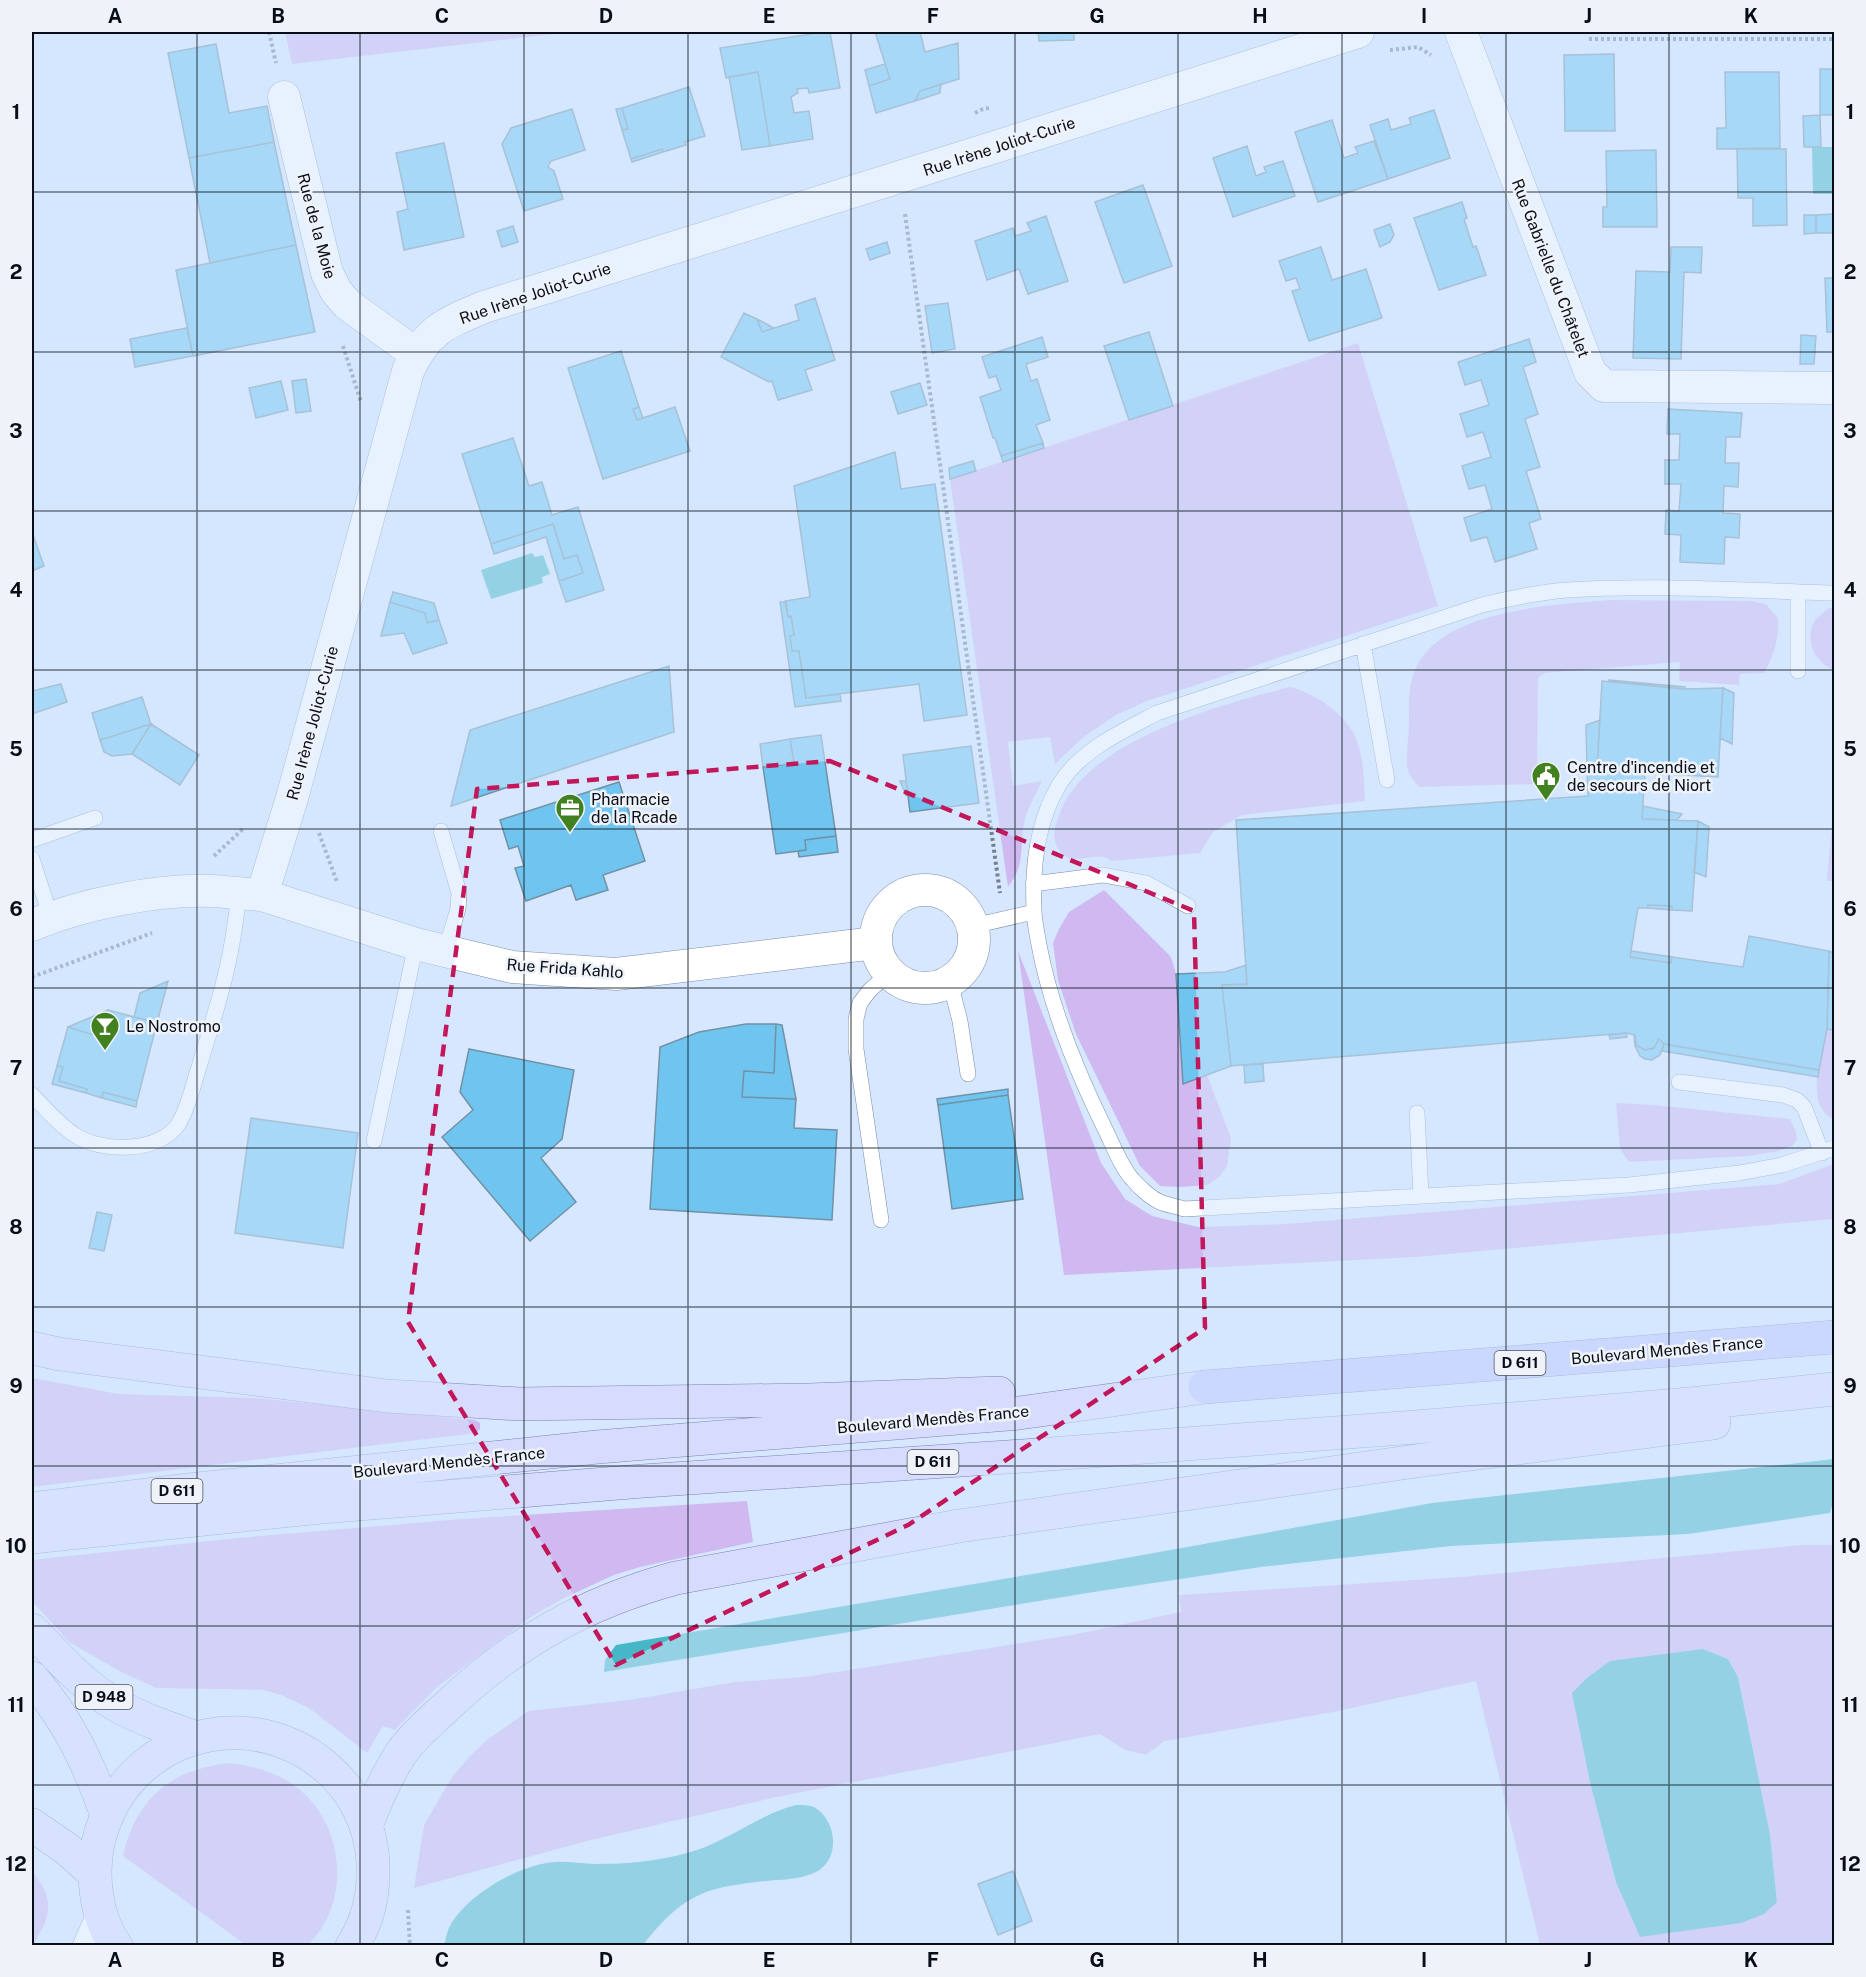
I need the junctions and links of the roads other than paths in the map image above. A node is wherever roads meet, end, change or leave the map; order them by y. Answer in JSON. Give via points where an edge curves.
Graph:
{"nodes":[{"id":1,"x":1358,"y":32,"type":"edge"},
{"id":2,"x":1465,"y":40,"type":"edge"},
{"id":3,"x":284,"y":97,"type":"dead end"},
{"id":4,"x":416,"y":354,"type":"junction"},
{"id":5,"x":1834,"y":388,"type":"edge"},
{"id":6,"x":1798,"y":592,"type":"junction"},
{"id":7,"x":1834,"y":593,"type":"edge"},
{"id":8,"x":1363,"y":644,"type":"junction"},
{"id":9,"x":1798,"y":671,"type":"dead end"},
{"id":10,"x":1388,"y":780,"type":"dead end"},
{"id":11,"x":95,"y":818,"type":"dead end"},
{"id":12,"x":441,"y":831,"type":"dead end"},
{"id":13,"x":32,"y":840,"type":"edge"},
{"id":14,"x":32,"y":859,"type":"edge"},
{"id":15,"x":1033,"y":884,"type":"junction"},
{"id":16,"x":251,"y":894,"type":"junction"},
{"id":17,"x":1188,"y":906,"type":"dead end"},
{"id":18,"x":1034,"y":912,"type":"junction"},
{"id":19,"x":41,"y":921,"type":"edge"},
{"id":20,"x":973,"y":926,"type":"junction"},
{"id":21,"x":875,"y":944,"type":"junction"},
{"id":22,"x":430,"y":948,"type":"junction"},
{"id":23,"x":889,"y":973,"type":"junction"},
{"id":24,"x":950,"y":982,"type":"junction"},
{"id":25,"x":968,"y":1074,"type":"dead end"},
{"id":26,"x":1679,"y":1082,"type":"dead end"},
{"id":27,"x":32,"y":1095,"type":"edge"},
{"id":28,"x":1416,"y":1113,"type":"dead end"},
{"id":29,"x":374,"y":1141,"type":"dead end"},
{"id":30,"x":1828,"y":1150,"type":"edge"},
{"id":31,"x":1421,"y":1195,"type":"junction"},
{"id":32,"x":881,"y":1220,"type":"dead end"},
{"id":33,"x":1834,"y":1336,"type":"edge"},
{"id":34,"x":32,"y":1348,"type":"edge"},
{"id":35,"x":1205,"y":1387,"type":"junction"},
{"id":36,"x":1834,"y":1389,"type":"edge"},
{"id":37,"x":1834,"y":1408,"type":"edge"},
{"id":38,"x":32,"y":1509,"type":"edge"},
{"id":39,"x":32,"y":1537,"type":"edge"},
{"id":40,"x":32,"y":1630,"type":"edge"},
{"id":41,"x":32,"y":1678,"type":"edge"},
{"id":42,"x":194,"y":1737,"type":"junction"},
{"id":43,"x":106,"y":1815,"type":"junction"},
{"id":44,"x":32,"y":1825,"type":"edge"},
{"id":45,"x":366,"y":1826,"type":"junction"},
{"id":46,"x":95,"y":1874,"type":"junction"},
{"id":47,"x":102,"y":1936,"type":"edge"},
{"id":48,"x":358,"y":1942,"type":"edge"}],
"edges":[{"from":1,"to":4,"type":"street","name":"Rue Irène Joliot-Curie","via":[[484,307],[447,323],[428,337]]},
{"from":2,"to":5,"type":"street","name":"Rue Gabrielle du Châtelet","via":[[1590,372],[1604,386]]},
{"from":3,"to":4,"type":"street","name":"Rue de la Moie","via":[[327,273],[336,291],[346,304]]},
{"from":4,"to":16,"type":"street","name":"Rue Irène Joliot-Curie","via":[[408,371],[296,787]]},
{"from":6,"to":7,"type":"lane"},
{"from":6,"to":8,"type":"lane","via":[[1678,586],[1525,595]]},
{"from":6,"to":9,"type":"lane"},
{"from":8,"to":10,"type":"lane"},
{"from":8,"to":15,"type":"lane","via":[[1157,713],[1112,736],[1082,759],[1059,784],[1044,818]]},
{"from":11,"to":13,"type":"lane"},
{"from":12,"to":22,"type":"lane","via":[[459,892],[458,909]]},
{"from":14,"to":19,"type":"lane"},
{"from":15,"to":17,"type":"lane","via":[[1103,875],[1146,883]]},
{"from":15,"to":18,"type":"lane"},
{"from":16,"to":19,"type":"street","via":[[163,893],[81,908]]},
{"from":16,"to":22,"type":"street","name":"Rue Frida Kahlo"},
{"from":16,"to":27,"type":"lane","via":[[232,944],[187,1104],[179,1124],[166,1136],[128,1147],[96,1145],[75,1136]]},
{"from":18,"to":20,"type":"lane"},
{"from":18,"to":31,"type":"lane","via":[[1058,1019],[1084,1084],[1133,1180],[1158,1201],[1184,1209]]},
{"from":20,"to":21,"type":"street","via":[[955,899],[940,891],[924,889],[908,892],[883,912]]},
{"from":20,"to":24,"type":"street","via":[[971,958]]},
{"from":21,"to":22,"type":"street","name":"Rue Frida Kahlo","via":[[616,974],[512,967]]},
{"from":21,"to":23,"type":"street"},
{"from":22,"to":29,"type":"lane"},
{"from":23,"to":24,"type":"street","via":[[918,988]]},
{"from":23,"to":32,"type":"lane","via":[[860,1003],[856,1019],[856,1049]]},
{"from":24,"to":25,"type":"lane"},
{"from":26,"to":30,"type":"lane","via":[[1783,1095],[1797,1101]]},
{"from":28,"to":31,"type":"lane"},
{"from":30,"to":31,"type":"lane","via":[[1782,1165],[1629,1185]]},
{"from":33,"to":35,"type":"highway","name":"Boulevard Mendès France","number":"D 611"},
{"from":34,"to":35,"type":"main road","via":[[387,1396],[519,1404],[809,1400]]},
{"from":35,"to":38,"type":"main road","name":"Boulevard Mendès France","number":"D 611","via":[[1019,1413],[597,1447]]},
{"from":36,"to":39,"type":"main road","name":"Boulevard Mendès France","number":"D 611","via":[[1428,1426],[321,1507]]},
{"from":37,"to":45,"type":"main road","via":[[1400,1463],[971,1524],[723,1569],[637,1589],[542,1632],[501,1659],[459,1695],[403,1751]]},
{"from":40,"to":42,"type":"main road","number":"D 948","via":[[68,1669],[116,1705]]},
{"from":41,"to":43,"type":"main road","number":"D 948","via":[[73,1736]]},
{"from":42,"to":43,"type":"main road","via":[[142,1767],[123,1787]]},
{"from":42,"to":45,"type":"main road","via":[[224,1732],[255,1733],[302,1750],[334,1774],[353,1798]]},
{"from":43,"to":46,"type":"main road","via":[[97,1844]]},
{"from":44,"to":46,"type":"main road"},
{"from":45,"to":48,"type":"main road","via":[[373,1853],[374,1881]]},
{"from":46,"to":47,"type":"main road"}]}
